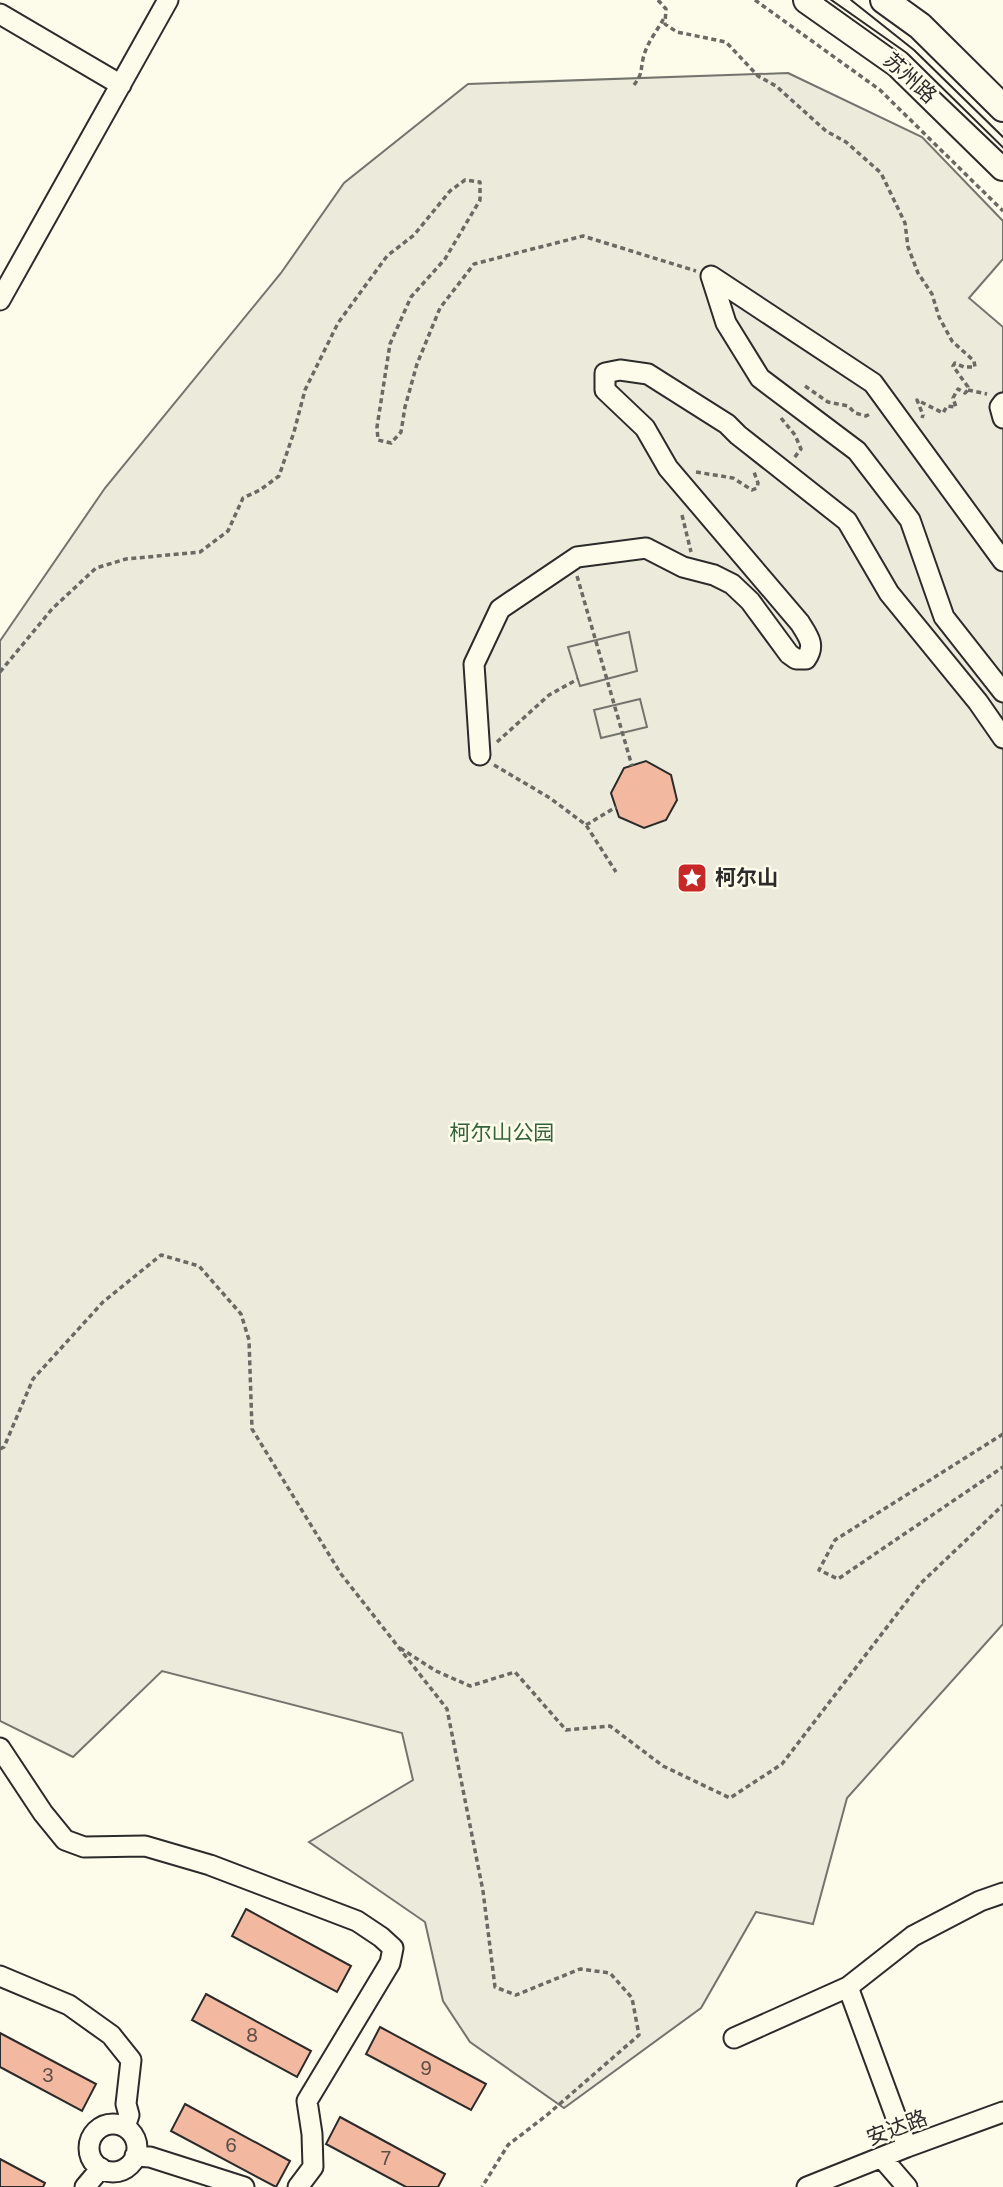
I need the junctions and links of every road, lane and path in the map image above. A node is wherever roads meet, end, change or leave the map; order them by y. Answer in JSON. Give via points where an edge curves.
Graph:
{"nodes":[{"id":1,"x":167,"y":0,"type":"edge"},
{"id":2,"x":658,"y":0,"type":"edge"},
{"id":3,"x":755,"y":0,"type":"edge"},
{"id":4,"x":807,"y":0,"type":"edge"},
{"id":5,"x":884,"y":0,"type":"edge"},
{"id":6,"x":666,"y":16,"type":"junction"},
{"id":7,"x":1,"y":18,"type":"edge"},
{"id":8,"x":121,"y":85,"type":"junction"},
{"id":9,"x":634,"y":85,"type":"dead end"},
{"id":10,"x":1003,"y":108,"type":"edge"},
{"id":11,"x":1003,"y":167,"type":"edge"},
{"id":12,"x":1003,"y":211,"type":"edge"},
{"id":13,"x":711,"y":276,"type":"junction"},
{"id":14,"x":0,"y":300,"type":"edge"},
{"id":15,"x":775,"y":389,"type":"junction"},
{"id":16,"x":1003,"y":403,"type":"edge"},
{"id":17,"x":797,"y":406,"type":"junction"},
{"id":18,"x":1003,"y":418,"type":"edge"},
{"id":19,"x":904,"y":427,"type":"junction"},
{"id":20,"x":761,"y":465,"type":"junction"},
{"id":21,"x":668,"y":468,"type":"junction"},
{"id":22,"x":682,"y":513,"type":"dead end"},
{"id":23,"x":573,"y":560,"type":"junction"},
{"id":24,"x":1003,"y":561,"type":"edge"},
{"id":25,"x":683,"y":567,"type":"junction"},
{"id":26,"x":0,"y":671,"type":"edge"},
{"id":27,"x":578,"y":679,"type":"dead end"},
{"id":28,"x":1003,"y":692,"type":"edge"},
{"id":29,"x":1003,"y":738,"type":"edge"},
{"id":30,"x":480,"y":755,"type":"junction"},
{"id":31,"x":632,"y":766,"type":"dead end"},
{"id":32,"x":616,"y":807,"type":"dead end"},
{"id":33,"x":586,"y":825,"type":"junction"},
{"id":34,"x":616,"y":872,"type":"dead end"},
{"id":35,"x":1003,"y":1434,"type":"edge"},
{"id":36,"x":0,"y":1449,"type":"edge"},
{"id":37,"x":1003,"y":1467,"type":"edge"},
{"id":38,"x":1003,"y":1505,"type":"edge"},
{"id":39,"x":397,"y":1645,"type":"junction"},
{"id":40,"x":0,"y":1748,"type":"edge"},
{"id":41,"x":1003,"y":1893,"type":"edge"},
{"id":42,"x":0,"y":1976,"type":"edge"},
{"id":43,"x":848,"y":1987,"type":"junction"},
{"id":44,"x":734,"y":2038,"type":"dead end"},
{"id":45,"x":1003,"y":2112,"type":"edge"},
{"id":46,"x":125,"y":2127,"type":"junction"},
{"id":47,"x":907,"y":2147,"type":"junction"},
{"id":48,"x":135,"y":2156,"type":"junction"},
{"id":49,"x":882,"y":2158,"type":"junction"},
{"id":50,"x":101,"y":2168,"type":"junction"},
{"id":51,"x":85,"y":2187,"type":"edge"},
{"id":52,"x":244,"y":2187,"type":"edge"},
{"id":53,"x":298,"y":2187,"type":"edge"},
{"id":54,"x":482,"y":2187,"type":"edge"},
{"id":55,"x":807,"y":2187,"type":"edge"},
{"id":56,"x":907,"y":2187,"type":"edge"}],
"edges":[{"from":1,"to":8,"type":"street"},
{"from":2,"to":6,"type":"path"},
{"from":3,"to":12,"type":"path","via":[[880,90]]},
{"from":4,"to":11,"type":"main road","name":"苏州路","via":[[898,64]]},
{"from":5,"to":10,"type":"main road","name":"苏州路","via":[[920,26]]},
{"from":6,"to":9,"type":"path"},
{"from":6,"to":19,"type":"path","via":[[665,24],[677,32],[726,42],[758,76],[881,173],[905,223],[918,273],[952,341],[975,367],[953,366],[968,387],[965,393],[955,392],[956,407],[947,406],[943,413],[917,400],[923,415],[919,428]]},
{"from":7,"to":8,"type":"street"},
{"from":8,"to":14,"type":"street"},
{"from":13,"to":15,"type":"street","via":[[726,323],[760,378]]},
{"from":13,"to":19,"type":"street","via":[[873,383]]},
{"from":13,"to":26,"type":"path","via":[[583,236],[474,264],[440,308],[417,364],[401,432],[391,443],[378,440],[390,344],[411,297],[445,258],[480,200],[481,182],[465,180],[450,191],[414,235],[387,256],[338,323],[305,390],[279,476],[243,498],[228,531],[200,552],[126,559],[96,568],[52,609]]},
{"from":15,"to":17,"type":"street"},
{"from":15,"to":20,"type":"path","via":[[778,414],[801,449],[792,460]]},
{"from":16,"to":18,"type":"street"},
{"from":17,"to":19,"type":"path","via":[[801,399],[795,382],[855,413],[866,416],[881,410]]},
{"from":17,"to":28,"type":"street","via":[[857,451],[910,520],[944,617]]},
{"from":19,"to":24,"type":"street"},
{"from":20,"to":21,"type":"path","via":[[757,488],[752,490],[716,473]]},
{"from":20,"to":21,"type":"street","via":[[727,424],[648,374],[605,373],[605,390],[645,428]]},
{"from":20,"to":29,"type":"street","via":[[847,521],[889,593]]},
{"from":21,"to":25,"type":"street","via":[[800,622],[812,642],[811,652],[806,659],[796,659],[733,584]]},
{"from":22,"to":25,"type":"path","via":[[691,552]]},
{"from":23,"to":25,"type":"street","via":[[646,548]]},
{"from":23,"to":30,"type":"street","via":[[500,609],[474,664]]},
{"from":23,"to":31,"type":"path"},
{"from":27,"to":30,"type":"path","via":[[549,695]]},
{"from":30,"to":33,"type":"path"},
{"from":32,"to":33,"type":"path"},
{"from":33,"to":34,"type":"path"},
{"from":35,"to":37,"type":"path","via":[[835,1540],[819,1570],[838,1579]]},
{"from":36,"to":39,"type":"path","via":[[33,1378],[103,1302],[161,1255],[199,1266],[241,1314],[249,1340],[252,1429],[341,1574]]},
{"from":38,"to":39,"type":"path","via":[[920,1584],[782,1764],[730,1798],[663,1766],[610,1726],[566,1730],[515,1672],[470,1686],[436,1671]]},
{"from":39,"to":54,"type":"path","via":[[447,1709],[483,1891],[495,1987],[516,1995],[580,1969],[610,1973],[632,1998],[639,2035],[508,2145]]},
{"from":40,"to":53,"type":"street","via":[[65,1840],[84,1847],[145,1846],[210,1865],[357,1921],[393,1948],[390,1963],[307,2102],[313,2167]]},
{"from":41,"to":43,"type":"street","via":[[913,1936]]},
{"from":42,"to":46,"type":"street","via":[[69,2005],[111,2035],[131,2060]]},
{"from":43,"to":44,"type":"street"},
{"from":43,"to":47,"type":"street"},
{"from":45,"to":47,"type":"street","name":"安达路"},
{"from":46,"to":48,"type":"street","via":[[138,2148]]},
{"from":46,"to":50,"type":"street","via":[[104,2126],[90,2139],[89,2151]]},
{"from":47,"to":49,"type":"street","name":"安达路"},
{"from":48,"to":50,"type":"street","via":[[133,2163],[121,2170]]},
{"from":48,"to":52,"type":"street"},
{"from":49,"to":55,"type":"street","name":"安达路"},
{"from":49,"to":56,"type":"street"},
{"from":50,"to":51,"type":"street"}]}
